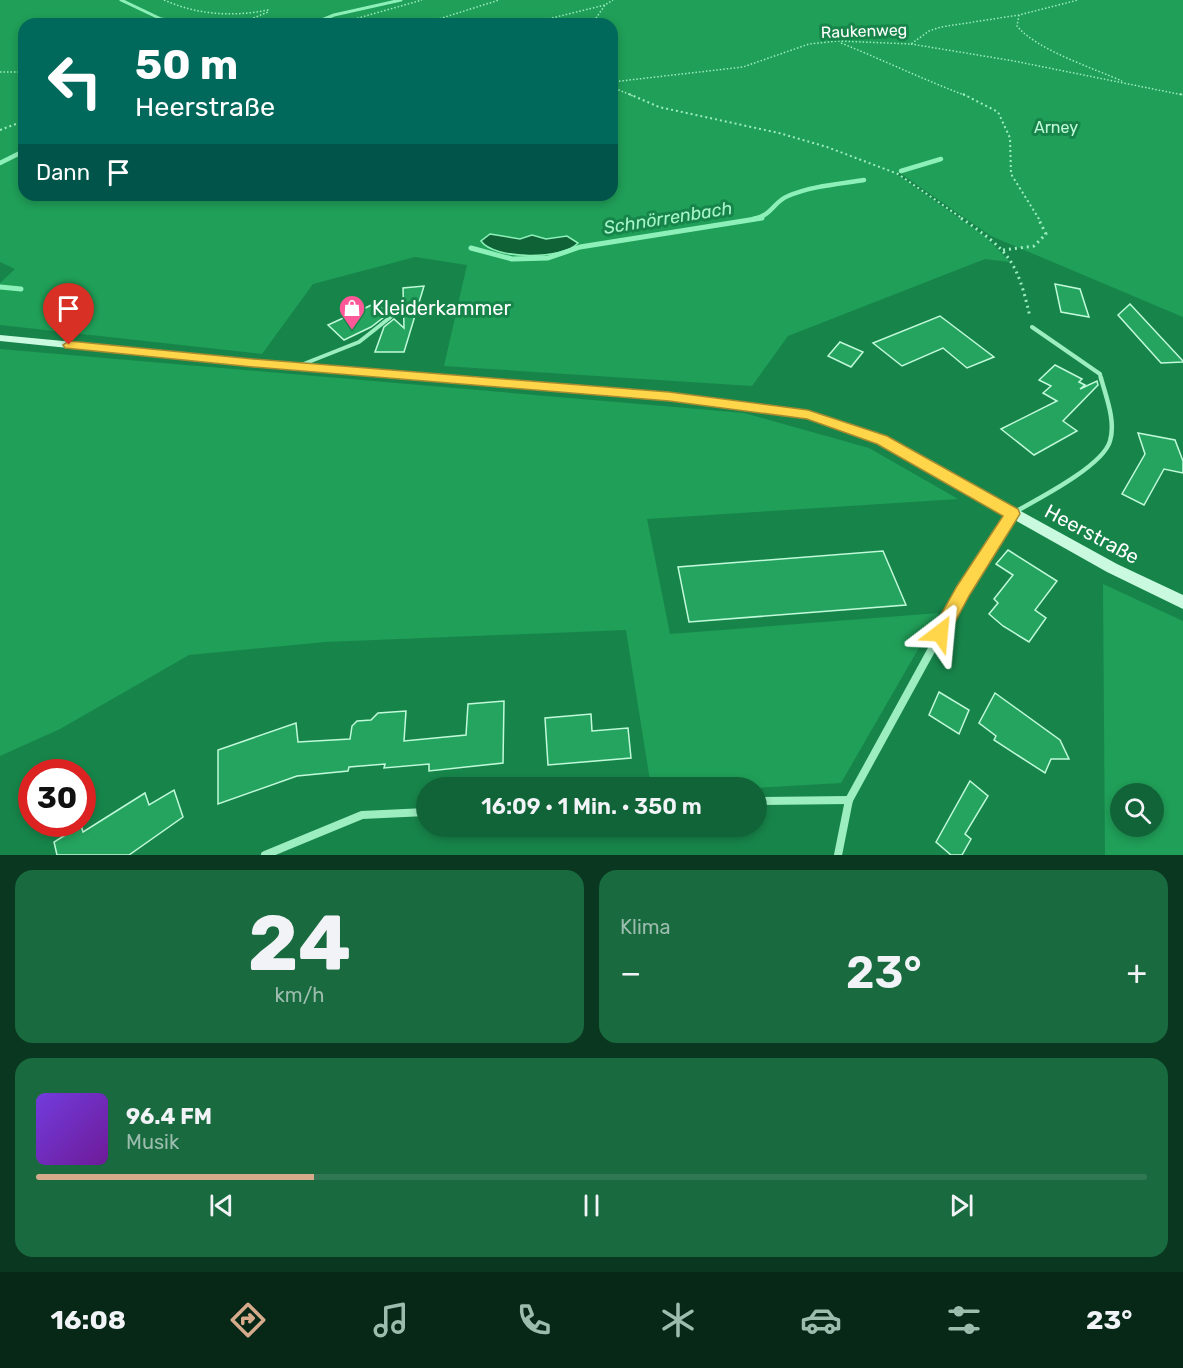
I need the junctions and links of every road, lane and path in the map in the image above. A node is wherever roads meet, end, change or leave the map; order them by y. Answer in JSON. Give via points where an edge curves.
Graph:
{"nodes":[{"id":1,"x":164,"y":0,"type":"edge"},
{"id":2,"x":422,"y":0,"type":"edge"},
{"id":3,"x":499,"y":0,"type":"edge"},
{"id":4,"x":613,"y":0,"type":"edge"},
{"id":5,"x":1078,"y":0,"type":"edge"},
{"id":6,"x":605,"y":5,"type":"junction"},
{"id":7,"x":1019,"y":15,"type":"junction"},
{"id":8,"x":251,"y":18,"type":"edge"},
{"id":9,"x":358,"y":18,"type":"edge"},
{"id":10,"x":442,"y":18,"type":"edge"},
{"id":11,"x":552,"y":18,"type":"edge"},
{"id":12,"x":596,"y":18,"type":"edge"},
{"id":13,"x":838,"y":41,"type":"junction"},
{"id":14,"x":911,"y":44,"type":"junction"},
{"id":15,"x":0,"y":72,"type":"edge"},
{"id":16,"x":18,"y":72,"type":"edge"},
{"id":17,"x":618,"y":81,"type":"edge"},
{"id":18,"x":1130,"y":84,"type":"junction"},
{"id":19,"x":618,"y":90,"type":"edge"},
{"id":20,"x":1183,"y":95,"type":"edge"},
{"id":21,"x":18,"y":123,"type":"edge"},
{"id":22,"x":0,"y":130,"type":"edge"},
{"id":23,"x":1002,"y":250,"type":"junction"},
{"id":24,"x":397,"y":312,"type":"dead end"},
{"id":25,"x":1032,"y":327,"type":"joint"},
{"id":26,"x":0,"y":338,"type":"edge"},
{"id":27,"x":298,"y":367,"type":"junction"},
{"id":28,"x":1012,"y":514,"type":"junction"},
{"id":29,"x":1183,"y":602,"type":"edge"},
{"id":30,"x":849,"y":800,"type":"junction"},
{"id":31,"x":767,"y":801,"type":"edge"},
{"id":32,"x":416,"y":812,"type":"edge"},
{"id":33,"x":265,"y":855,"type":"edge"},
{"id":34,"x":838,"y":855,"type":"edge"}],
"edges":[{"from":1,"to":8,"type":"path","via":[[192,12],[268,10]]},
{"from":2,"to":9,"type":"path"},
{"from":3,"to":10,"type":"path"},
{"from":4,"to":6,"type":"path"},
{"from":5,"to":7,"type":"path","name":"Raukenweg"},
{"from":6,"to":11,"type":"path"},
{"from":6,"to":12,"type":"path"},
{"from":7,"to":14,"type":"path","name":"Raukenweg","via":[[941,27]]},
{"from":7,"to":18,"type":"path","via":[[1019,30]]},
{"from":13,"to":14,"type":"path","name":"Raukenweg"},
{"from":13,"to":17,"type":"path","name":"Raukenweg","via":[[809,44],[743,67]]},
{"from":13,"to":23,"type":"path","via":[[998,112],[1011,141],[1010,171],[1046,234],[1034,246]]},
{"from":14,"to":18,"type":"path"},
{"from":15,"to":16,"type":"path"},
{"from":18,"to":20,"type":"path"},
{"from":19,"to":23,"type":"path","via":[[659,107],[779,132],[898,174]]},
{"from":21,"to":22,"type":"path"},
{"from":23,"to":25,"type":"path","via":[[1011,258],[1022,282]]},
{"from":24,"to":27,"type":"lane","via":[[359,342]]},
{"from":25,"to":28,"type":"lane","via":[[1100,374],[1110,416],[1109,444],[1094,464]]},
{"from":26,"to":27,"type":"main road","name":"Heerstraße"},
{"from":27,"to":28,"type":"main road","name":"Heerstraße","via":[[669,396],[808,415],[882,440]]},
{"from":28,"to":29,"type":"main road","name":"Heerstraße"},
{"from":28,"to":30,"type":"street","via":[[963,591]]},
{"from":30,"to":31,"type":"street"},
{"from":30,"to":34,"type":"street"},
{"from":32,"to":33,"type":"street","via":[[362,815]]}]}
